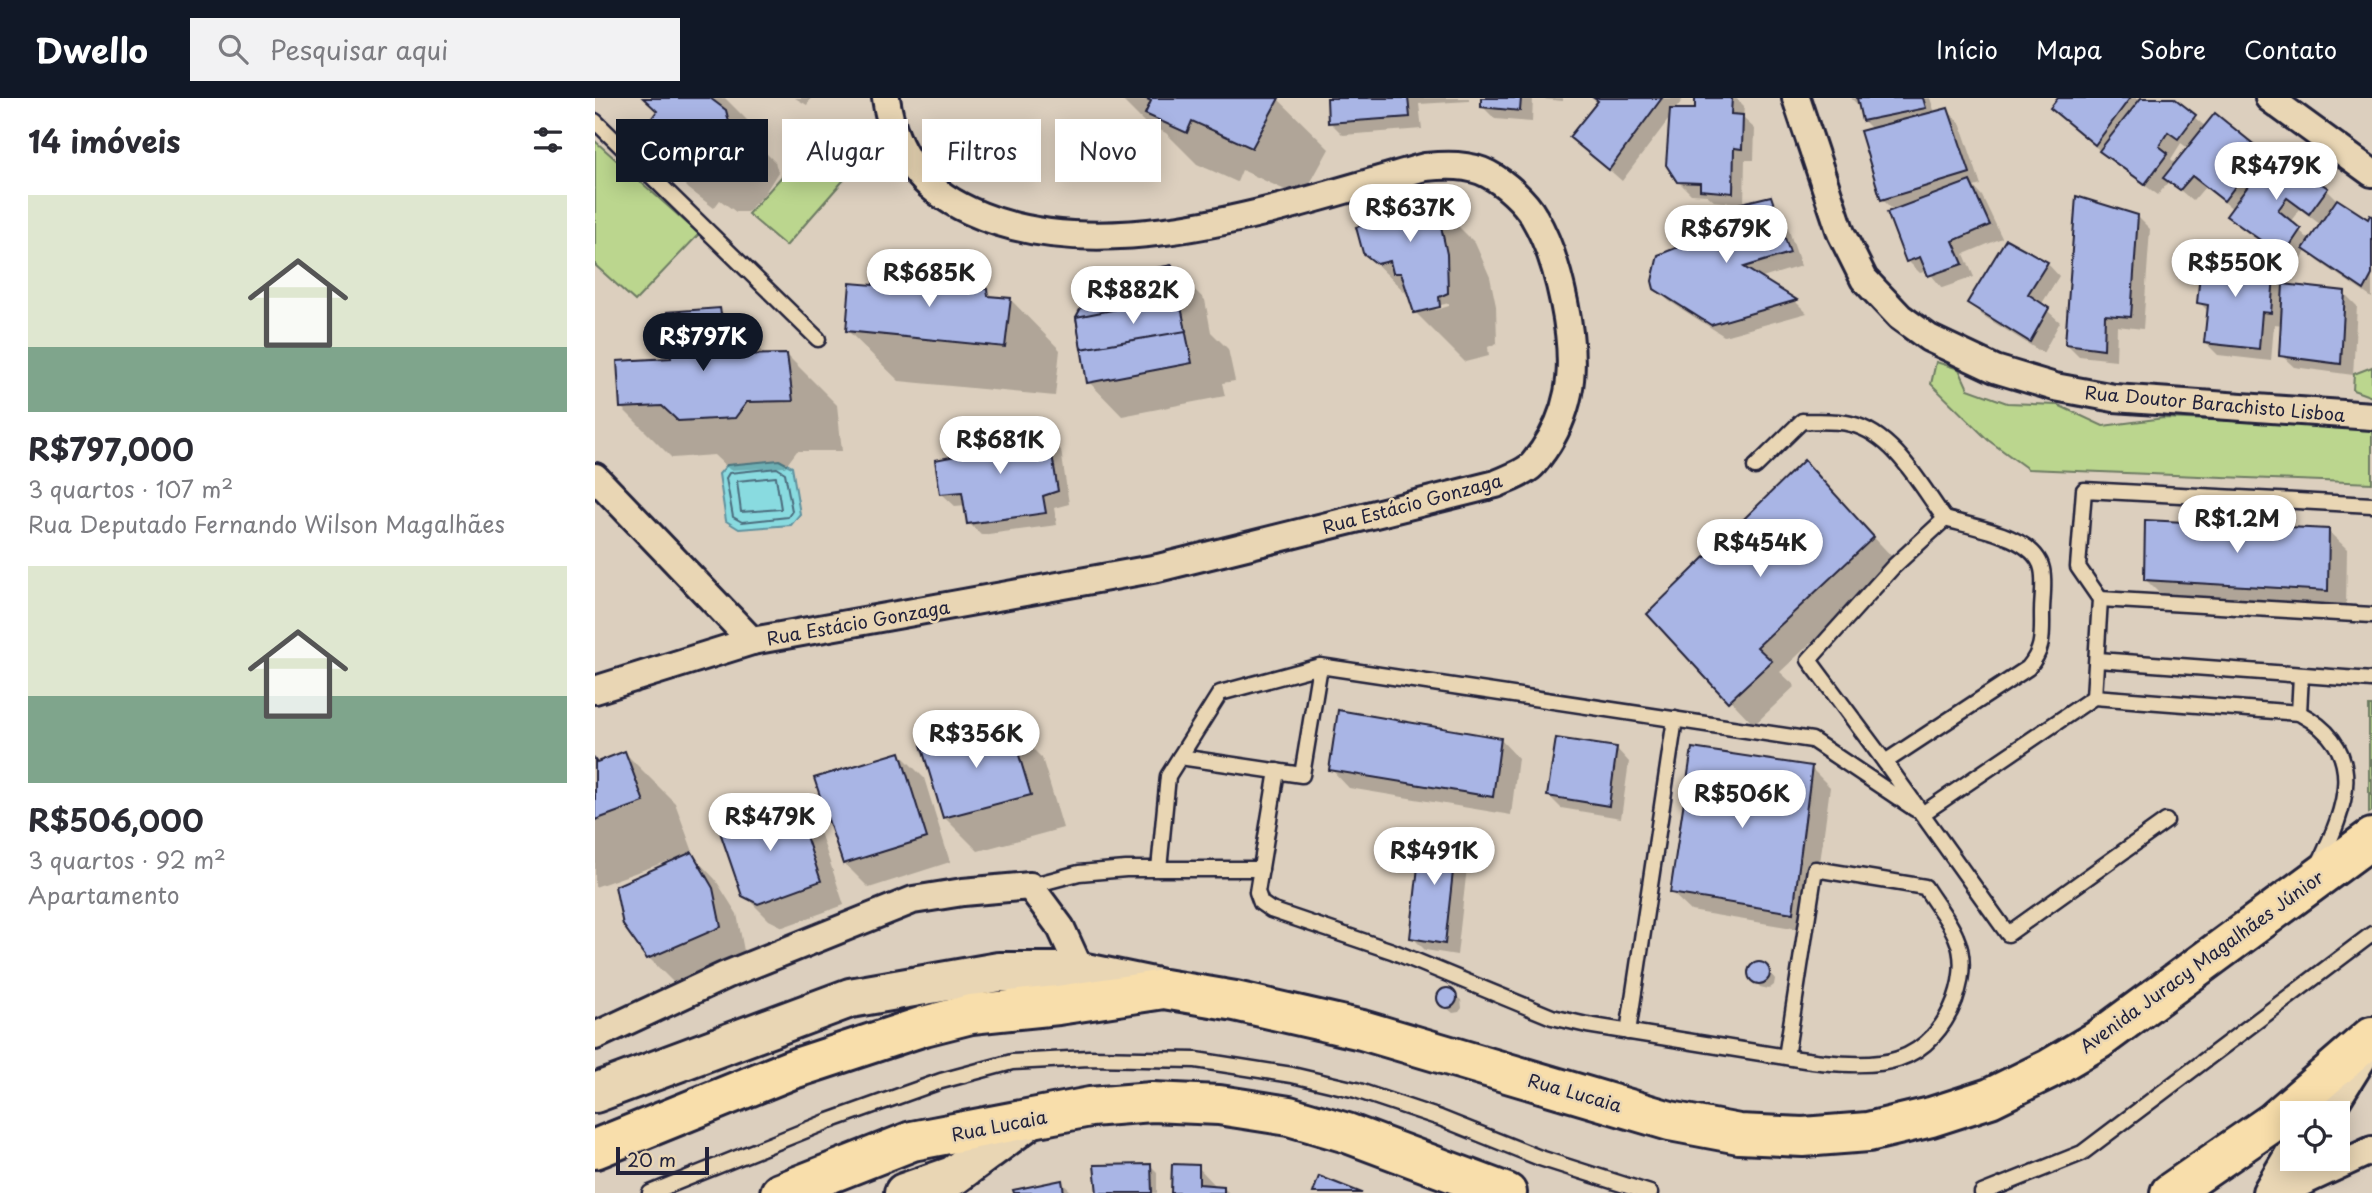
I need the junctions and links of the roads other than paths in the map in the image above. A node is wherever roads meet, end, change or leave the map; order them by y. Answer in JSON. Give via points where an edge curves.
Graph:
{"nodes":[{"id":1,"x":886,"y":98,"type":"edge"},
{"id":2,"x":1796,"y":98,"type":"edge"},
{"id":3,"x":2269,"y":98,"type":"edge"},
{"id":4,"x":595,"y":121,"type":"edge"},
{"id":5,"x":2372,"y":173,"type":"edge"},
{"id":6,"x":818,"y":339,"type":"dead end"},
{"id":7,"x":2372,"y":416,"type":"edge"},
{"id":8,"x":1755,"y":467,"type":"dead end"},
{"id":9,"x":595,"y":477,"type":"edge"},
{"id":10,"x":2372,"y":505,"type":"edge"},
{"id":11,"x":1945,"y":519,"type":"junction"},
{"id":12,"x":2100,"y":599,"type":"junction"},
{"id":13,"x":2372,"y":615,"type":"edge"},
{"id":14,"x":752,"y":641,"type":"junction"},
{"id":15,"x":2098,"y":660,"type":"junction"},
{"id":16,"x":1320,"y":666,"type":"junction"},
{"id":17,"x":2301,"y":675,"type":"junction"},
{"id":18,"x":2372,"y":680,"type":"edge"},
{"id":19,"x":595,"y":690,"type":"edge"},
{"id":20,"x":2094,"y":697,"type":"junction"},
{"id":21,"x":2299,"y":713,"type":"junction"},
{"id":22,"x":1675,"y":719,"type":"junction"},
{"id":23,"x":1180,"y":757,"type":"junction"},
{"id":24,"x":1885,"y":762,"type":"junction"},
{"id":25,"x":1277,"y":771,"type":"junction"},
{"id":26,"x":1922,"y":814,"type":"junction"},
{"id":27,"x":2166,"y":821,"type":"dead end"},
{"id":28,"x":2372,"y":838,"type":"edge"},
{"id":29,"x":1159,"y":869,"type":"junction"},
{"id":30,"x":1261,"y":869,"type":"junction"},
{"id":31,"x":2311,"y":881,"type":"junction"},
{"id":32,"x":1030,"y":886,"type":"junction"},
{"id":33,"x":2372,"y":934,"type":"edge"},
{"id":34,"x":1081,"y":972,"type":"junction"},
{"id":35,"x":1164,"y":989,"type":"junction"},
{"id":36,"x":1628,"y":1031,"type":"junction"},
{"id":37,"x":595,"y":1036,"type":"edge"},
{"id":38,"x":2369,"y":1040,"type":"edge"},
{"id":39,"x":1786,"y":1057,"type":"junction"},
{"id":40,"x":595,"y":1093,"type":"edge"},
{"id":41,"x":1990,"y":1098,"type":"joint"},
{"id":42,"x":2330,"y":1101,"type":"edge"},
{"id":43,"x":1027,"y":1121,"type":"junction"},
{"id":44,"x":595,"y":1149,"type":"edge"},
{"id":45,"x":2372,"y":1150,"type":"edge"},
{"id":46,"x":2285,"y":1171,"type":"edge"},
{"id":47,"x":650,"y":1193,"type":"edge"},
{"id":48,"x":779,"y":1193,"type":"edge"},
{"id":49,"x":904,"y":1193,"type":"edge"},
{"id":50,"x":1507,"y":1193,"type":"edge"},
{"id":51,"x":1650,"y":1193,"type":"edge"},
{"id":52,"x":1982,"y":1193,"type":"edge"},
{"id":53,"x":2170,"y":1193,"type":"edge"},
{"id":54,"x":2272,"y":1193,"type":"edge"},
{"id":55,"x":2279,"y":1193,"type":"edge"}],
"edges":[{"from":1,"to":14,"type":"street","name":"Rua Estácio Gonzaga","via":[[902,153],[923,181],[953,203],[994,222],[1044,233],[1119,235],[1182,229],[1426,167],[1447,165],[1487,173],[1507,186],[1534,216],[1555,266],[1567,321],[1569,391],[1551,439],[1530,467],[1496,484],[1158,568]]},
{"from":2,"to":7,"type":"street","name":"Rua Doutor Barachisto Lisboa","via":[[1841,233],[1864,279],[1900,317],[1929,338],[1995,369],[2102,396]]},
{"from":3,"to":5,"type":"street"},
{"from":4,"to":6,"type":"lane"},
{"from":8,"to":11,"type":"lane","via":[[1802,421],[1849,423],[1886,440]]},
{"from":9,"to":14,"type":"street"},
{"from":10,"to":12,"type":"lane","via":[[2084,490],[2078,568]]},
{"from":11,"to":24,"type":"lane","via":[[1893,567],[1809,660]]},
{"from":11,"to":24,"type":"lane","via":[[2013,539],[2035,554],[2042,568],[2042,642],[2028,668]]},
{"from":12,"to":13,"type":"lane"},
{"from":12,"to":15,"type":"lane"},
{"from":14,"to":19,"type":"street","name":"Rua Estácio Gonzaga"},
{"from":15,"to":17,"type":"lane"},
{"from":15,"to":20,"type":"lane"},
{"from":16,"to":22,"type":"lane"},
{"from":16,"to":23,"type":"lane","via":[[1220,692]]},
{"from":16,"to":25,"type":"lane","via":[[1302,775]]},
{"from":17,"to":18,"type":"lane"},
{"from":17,"to":21,"type":"lane"},
{"from":20,"to":21,"type":"lane"},
{"from":20,"to":26,"type":"lane"},
{"from":21,"to":31,"type":"lane","via":[[2332,737],[2346,780],[2343,806]]},
{"from":22,"to":26,"type":"lane","via":[[1812,740]]},
{"from":22,"to":36,"type":"lane"},
{"from":23,"to":25,"type":"lane"},
{"from":23,"to":29,"type":"lane","via":[[1168,776]]},
{"from":24,"to":26,"type":"lane"},
{"from":25,"to":30,"type":"lane"},
{"from":26,"to":27,"type":"lane","via":[[2008,934]]},
{"from":28,"to":31,"type":"main road","name":"Avenida Juracy Magalhães Júnior"},
{"from":29,"to":30,"type":"lane"},
{"from":29,"to":32,"type":"lane","via":[[1079,873]]},
{"from":30,"to":36,"type":"lane","via":[[1257,892],[1261,904],[1271,910],[1392,951],[1552,1017]]},
{"from":31,"to":41,"type":"main road","name":"Avenida Juracy Magalhães Júnior","via":[[2098,1040]]},
{"from":32,"to":34,"type":"street","via":[[1061,928]]},
{"from":32,"to":37,"type":"street","via":[[913,900],[726,975]]},
{"from":33,"to":52,"type":"lane","via":[[2082,1153]]},
{"from":34,"to":35,"type":"main road","name":"Rua Lucaia"},
{"from":34,"to":40,"type":"main road","name":"Rua Lucaia","via":[[999,972],[850,998]]},
{"from":35,"to":41,"type":"main road","name":"Rua Lucaia","via":[[1362,1030],[1670,1121],[1739,1134],[1803,1138],[1868,1132]]},
{"from":35,"to":44,"type":"main road","name":"Rua Lucaia","via":[[971,1014],[924,1026],[790,1070]]},
{"from":36,"to":39,"type":"lane"},
{"from":38,"to":42,"type":"main road"},
{"from":38,"to":53,"type":"main road","via":[[2273,1122]]},
{"from":39,"to":39,"type":"lane","via":[[1865,1063],[1898,1059],[1927,1044],[1948,1018],[1963,967],[1957,938],[1925,887],[1815,869]]},
{"from":43,"to":48,"type":"main road","name":"Rua Lucaia","via":[[912,1141]]},
{"from":43,"to":49,"type":"main road","via":[[953,1175]]},
{"from":43,"to":50,"type":"main road","name":"Rua Lucaia","via":[[1090,1107],[1152,1102],[1231,1107],[1289,1116],[1347,1133]]},
{"from":45,"to":55,"type":"street"},
{"from":46,"to":54,"type":"main road"},
{"from":47,"to":51,"type":"lane","via":[[941,1081],[1012,1062],[1089,1058],[1196,1060],[1356,1090]]}]}
